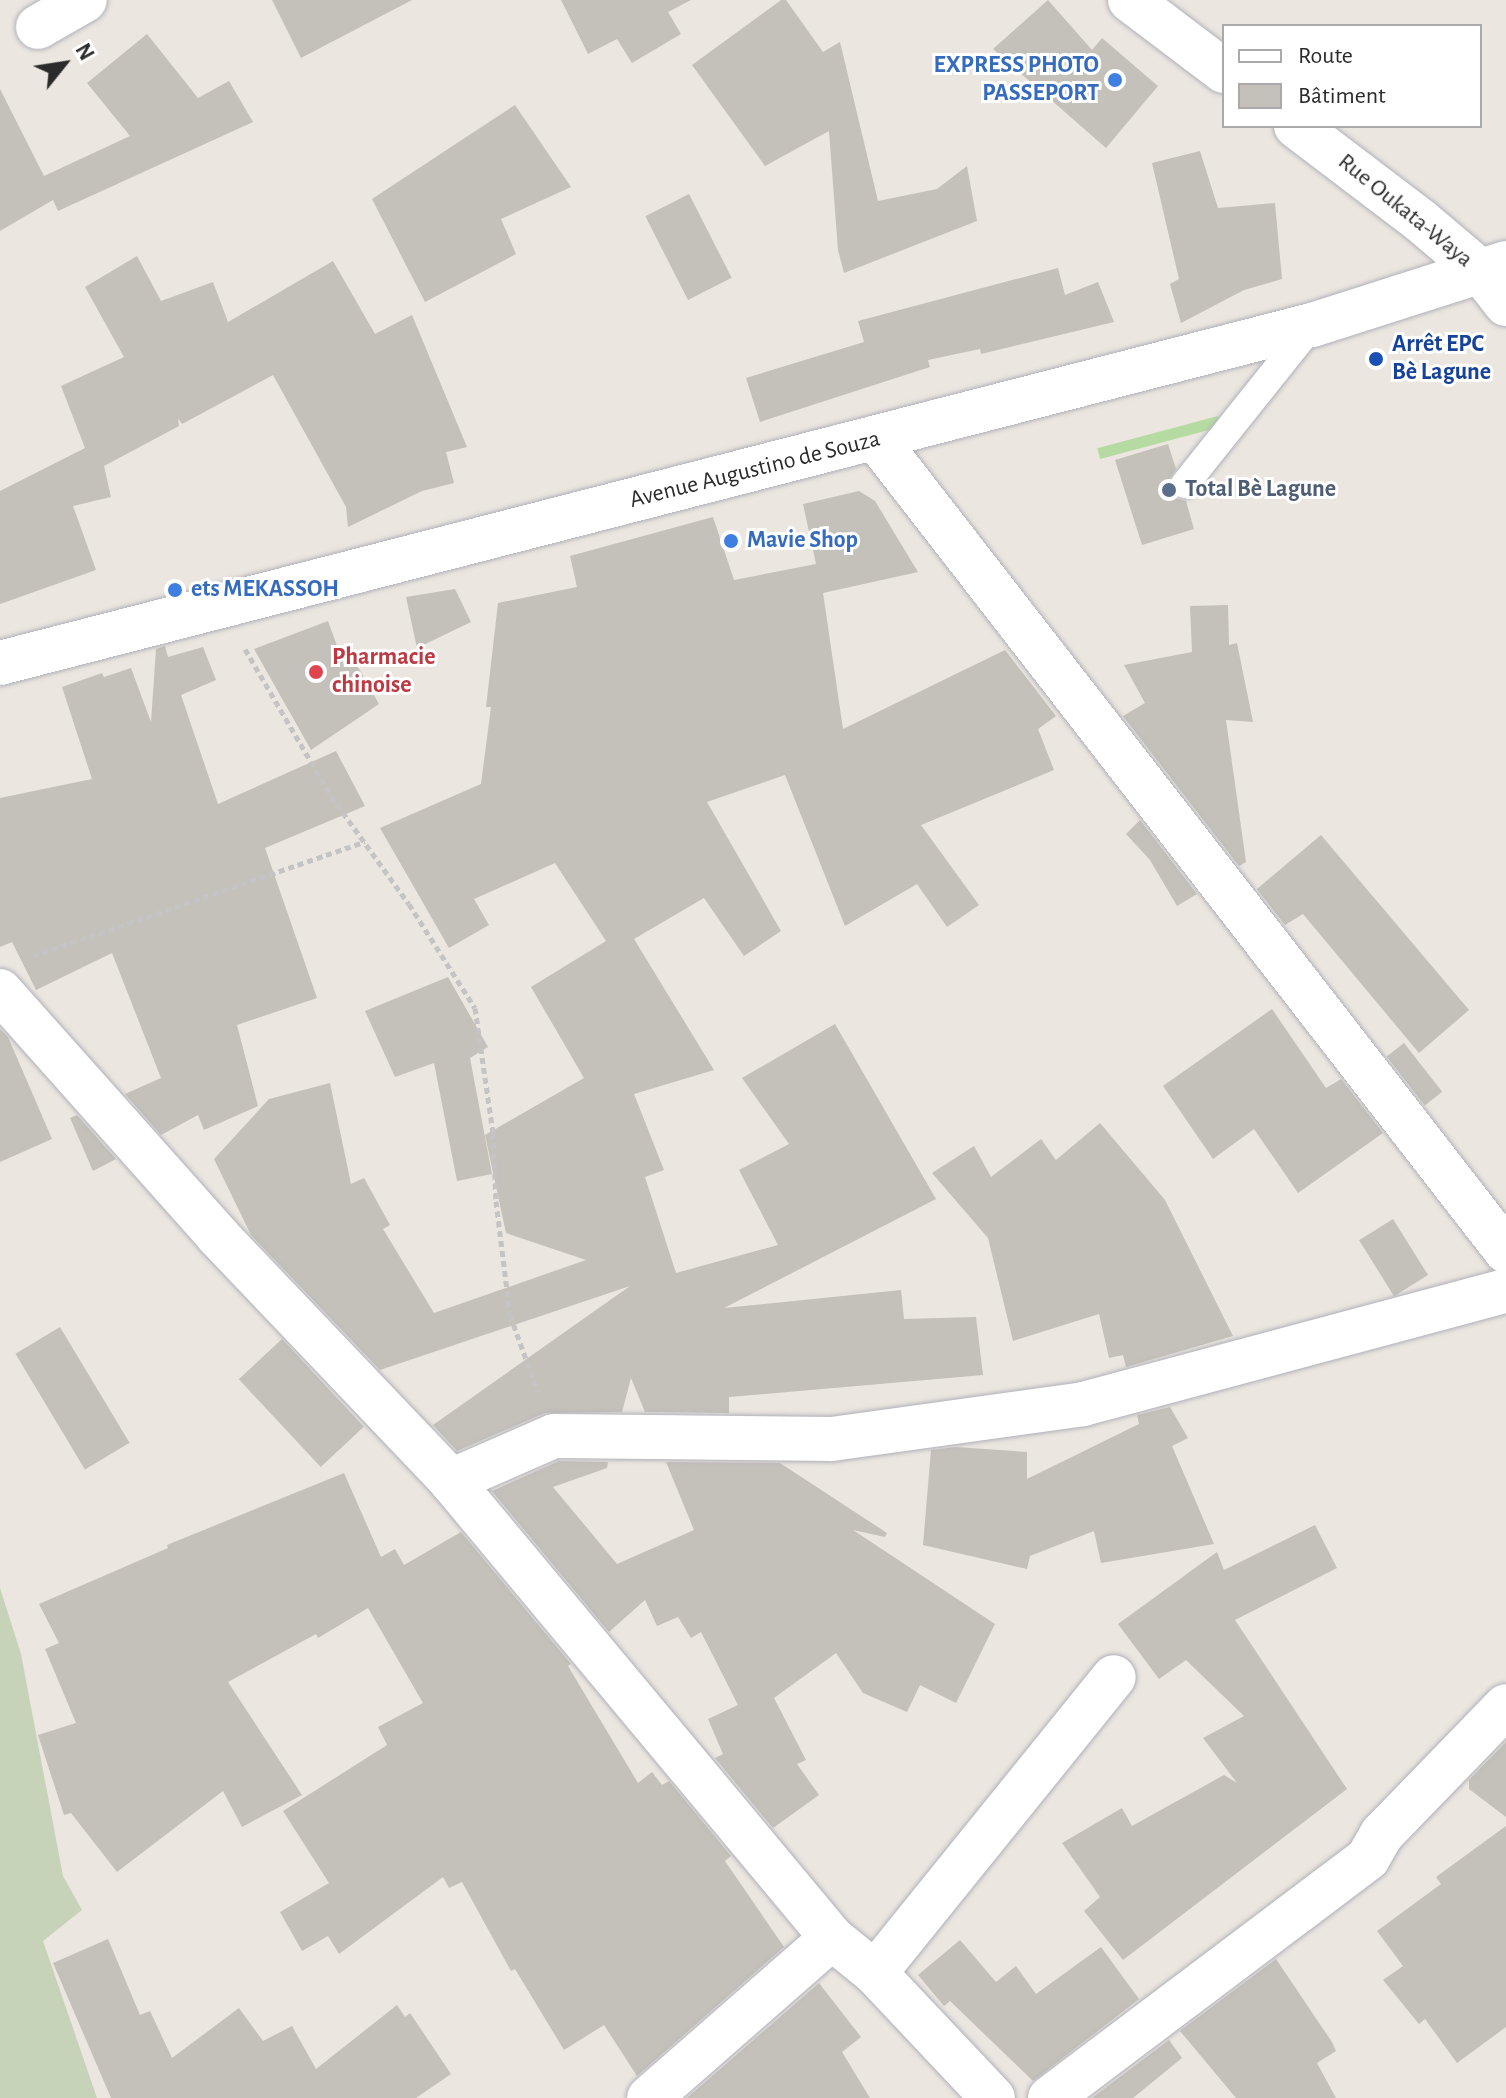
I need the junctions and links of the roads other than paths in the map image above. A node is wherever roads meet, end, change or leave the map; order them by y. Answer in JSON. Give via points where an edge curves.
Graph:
{"nodes":[{"id":1,"x":85,"y":0,"type":"edge"},
{"id":2,"x":1130,"y":0,"type":"edge"},
{"id":3,"x":38,"y":27,"type":"dead end"},
{"id":4,"x":1222,"y":69,"type":"edge"},
{"id":5,"x":1299,"y":128,"type":"edge"},
{"id":6,"x":1497,"y":280,"type":"edge"},
{"id":7,"x":1312,"y":325,"type":"junction"},
{"id":8,"x":876,"y":439,"type":"junction"},
{"id":9,"x":1185,"y":484,"type":"dead end"},
{"id":10,"x":0,"y":663,"type":"edge"},
{"id":11,"x":0,"y":991,"type":"edge"},
{"id":12,"x":1506,"y":1251,"type":"edge"},
{"id":13,"x":1506,"y":1291,"type":"edge"},
{"id":14,"x":451,"y":1481,"type":"junction"},
{"id":15,"x":1114,"y":1677,"type":"dead end"},
{"id":16,"x":1506,"y":1706,"type":"edge"},
{"id":17,"x":832,"y":1938,"type":"junction"},
{"id":18,"x":875,"y":1973,"type":"junction"},
{"id":19,"x":649,"y":2098,"type":"edge"},
{"id":20,"x":993,"y":2098,"type":"edge"},
{"id":21,"x":1050,"y":2098,"type":"edge"}],
"edges":[{"from":1,"to":3,"type":"street"},
{"from":2,"to":4,"type":"street"},
{"from":5,"to":6,"type":"street","name":"Rue Oukata-Waya"},
{"from":6,"to":7,"type":"street","name":"Avenue Augustino de Souza"},
{"from":7,"to":8,"type":"street","name":"Avenue Augustino de Souza"},
{"from":7,"to":9,"type":"lane"},
{"from":8,"to":10,"type":"street","name":"Avenue Augustino de Souza"},
{"from":8,"to":12,"type":"street"},
{"from":11,"to":14,"type":"street","via":[[218,1236]]},
{"from":13,"to":14,"type":"street","via":[[1083,1404],[832,1439],[554,1436]]},
{"from":14,"to":17,"type":"street"},
{"from":15,"to":18,"type":"street"},
{"from":16,"to":21,"type":"street","via":[[1382,1834],[1368,1858]]},
{"from":17,"to":18,"type":"street"},
{"from":17,"to":19,"type":"street"},
{"from":18,"to":20,"type":"street"}]}
